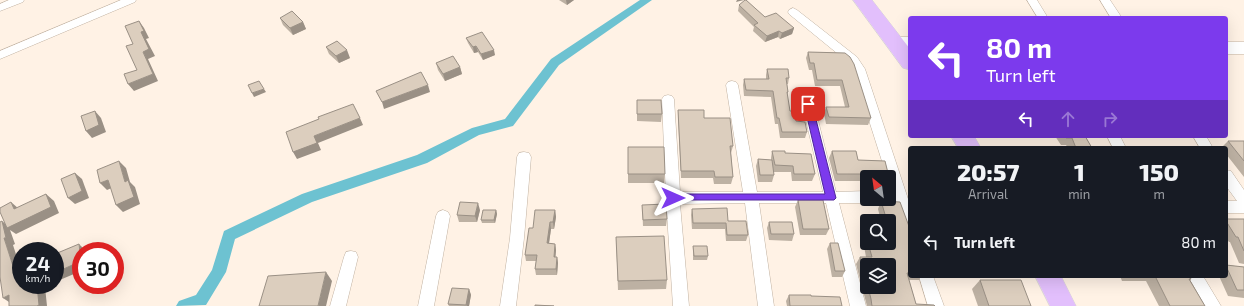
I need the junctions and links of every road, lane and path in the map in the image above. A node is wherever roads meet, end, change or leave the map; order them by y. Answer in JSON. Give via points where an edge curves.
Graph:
{"nodes":[{"id":1,"x":19,"y":0,"type":"edge"},
{"id":2,"x":131,"y":0,"type":"edge"},
{"id":3,"x":862,"y":0,"type":"edge"},
{"id":4,"x":1032,"y":0,"type":"edge"},
{"id":5,"x":1105,"y":0,"type":"edge"},
{"id":6,"x":0,"y":8,"type":"edge"},
{"id":7,"x":793,"y":12,"type":"dead end"},
{"id":8,"x":1042,"y":16,"type":"edge"},
{"id":9,"x":1116,"y":16,"type":"edge"},
{"id":10,"x":903,"y":43,"type":"edge"},
{"id":11,"x":1228,"y":48,"type":"edge"},
{"id":12,"x":1244,"y":48,"type":"edge"},
{"id":13,"x":0,"y":55,"type":"edge"},
{"id":14,"x":908,"y":57,"type":"edge"},
{"id":15,"x":732,"y":85,"type":"dead end"},
{"id":16,"x":668,"y":99,"type":"dead end"},
{"id":17,"x":808,"y":104,"type":"dead end"},
{"id":18,"x":524,"y":157,"type":"dead end"},
{"id":19,"x":1228,"y":179,"type":"edge"},
{"id":20,"x":860,"y":197,"type":"edge"},
{"id":21,"x":900,"y":197,"type":"edge"},
{"id":22,"x":673,"y":198,"type":"junction"},
{"id":23,"x":751,"y":198,"type":"junction"},
{"id":24,"x":831,"y":198,"type":"junction"},
{"id":25,"x":1244,"y":202,"type":"edge"},
{"id":26,"x":1228,"y":207,"type":"edge"},
{"id":27,"x":1244,"y":207,"type":"edge"},
{"id":28,"x":443,"y":216,"type":"dead end"},
{"id":29,"x":908,"y":220,"type":"edge"},
{"id":30,"x":351,"y":257,"type":"dead end"},
{"id":31,"x":927,"y":278,"type":"edge"},
{"id":32,"x":1049,"y":278,"type":"edge"},
{"id":33,"x":1197,"y":278,"type":"edge"},
{"id":34,"x":338,"y":306,"type":"edge"},
{"id":35,"x":426,"y":306,"type":"edge"},
{"id":36,"x":508,"y":306,"type":"edge"},
{"id":37,"x":681,"y":306,"type":"edge"},
{"id":38,"x":766,"y":306,"type":"edge"},
{"id":39,"x":858,"y":306,"type":"edge"},
{"id":40,"x":936,"y":306,"type":"edge"},
{"id":41,"x":1063,"y":306,"type":"edge"},
{"id":42,"x":1213,"y":306,"type":"edge"}],
"edges":[{"from":1,"to":6,"type":"street"},
{"from":2,"to":13,"type":"street"},
{"from":3,"to":10,"type":"highway"},
{"from":4,"to":8,"type":"street"},
{"from":5,"to":9,"type":"street"},
{"from":7,"to":21,"type":"street","via":[[853,60],[859,69]]},
{"from":10,"to":14,"type":"highway"},
{"from":11,"to":12,"type":"street"},
{"from":15,"to":23,"type":"street"},
{"from":16,"to":22,"type":"street"},
{"from":17,"to":24,"type":"street"},
{"from":18,"to":36,"type":"street"},
{"from":19,"to":25,"type":"street"},
{"from":20,"to":24,"type":"street"},
{"from":21,"to":29,"type":"street"},
{"from":22,"to":23,"type":"street"},
{"from":22,"to":37,"type":"street"},
{"from":23,"to":24,"type":"street"},
{"from":23,"to":38,"type":"street"},
{"from":24,"to":39,"type":"street"},
{"from":26,"to":27,"type":"street"},
{"from":28,"to":35,"type":"street"},
{"from":30,"to":34,"type":"street"},
{"from":31,"to":40,"type":"street"},
{"from":32,"to":41,"type":"highway"},
{"from":33,"to":42,"type":"street"}]}
